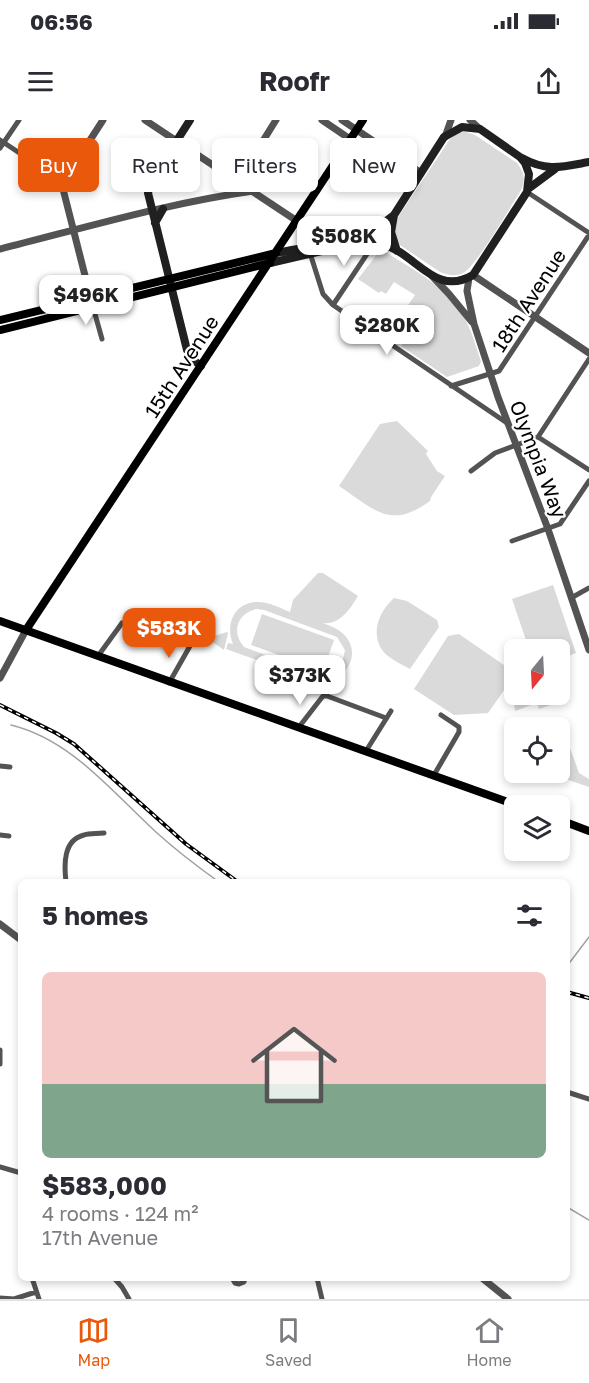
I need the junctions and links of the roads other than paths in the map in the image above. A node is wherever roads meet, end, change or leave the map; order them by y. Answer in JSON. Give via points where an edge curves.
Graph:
{"nodes":[{"id":1,"x":19,"y":120,"type":"edge"},
{"id":2,"x":103,"y":120,"type":"edge"},
{"id":3,"x":145,"y":120,"type":"edge"},
{"id":4,"x":190,"y":120,"type":"edge"},
{"id":5,"x":276,"y":120,"type":"edge"},
{"id":6,"x":322,"y":120,"type":"edge"},
{"id":7,"x":342,"y":120,"type":"edge"},
{"id":8,"x":363,"y":120,"type":"edge"},
{"id":9,"x":451,"y":120,"type":"edge"},
{"id":10,"x":470,"y":120,"type":"edge"},
{"id":11,"x":480,"y":129,"type":"junction"},
{"id":12,"x":356,"y":130,"type":"junction"},
{"id":13,"x":444,"y":137,"type":"junction"},
{"id":14,"x":91,"y":138,"type":"edge"},
{"id":15,"x":172,"y":138,"type":"edge"},
{"id":16,"x":178,"y":138,"type":"edge"},
{"id":17,"x":265,"y":138,"type":"edge"},
{"id":18,"x":349,"y":138,"type":"edge"},
{"id":19,"x":351,"y":138,"type":"edge"},
{"id":20,"x":1,"y":143,"type":"edge"},
{"id":21,"x":18,"y":154,"type":"edge"},
{"id":22,"x":520,"y":157,"type":"junction"},
{"id":23,"x":589,"y":162,"type":"edge"},
{"id":24,"x":555,"y":169,"type":"junction"},
{"id":25,"x":330,"y":170,"type":"edge"},
{"id":26,"x":421,"y":173,"type":"junction"},
{"id":27,"x":417,"y":180,"type":"edge"},
{"id":28,"x":527,"y":190,"type":"junction"},
{"id":29,"x":64,"y":192,"type":"edge"},
{"id":30,"x":149,"y":192,"type":"edge"},
{"id":31,"x":229,"y":192,"type":"edge"},
{"id":32,"x":246,"y":192,"type":"edge"},
{"id":33,"x":254,"y":192,"type":"edge"},
{"id":34,"x":409,"y":192,"type":"edge"},
{"id":35,"x":227,"y":195,"type":"junction"},
{"id":36,"x":162,"y":209,"type":"junction"},
{"id":37,"x":151,"y":211,"type":"junction"},
{"id":38,"x":394,"y":215,"type":"junction"},
{"id":39,"x":297,"y":221,"type":"junction"},
{"id":40,"x":155,"y":223,"type":"junction"},
{"id":41,"x":74,"y":231,"type":"junction"},
{"id":42,"x":589,"y":234,"type":"edge"},
{"id":43,"x":375,"y":242,"type":"junction"},
{"id":44,"x":0,"y":249,"type":"edge"},
{"id":45,"x":397,"y":251,"type":"junction"},
{"id":46,"x":276,"y":253,"type":"junction"},
{"id":47,"x":310,"y":253,"type":"junction"},
{"id":48,"x":270,"y":263,"type":"junction"},
{"id":49,"x":431,"y":276,"type":"junction"},
{"id":50,"x":471,"y":276,"type":"junction"},
{"id":51,"x":167,"y":278,"type":"junction"},
{"id":52,"x":170,"y":288,"type":"junction"},
{"id":53,"x":90,"y":298,"type":"junction"},
{"id":54,"x":333,"y":305,"type":"junction"},
{"id":55,"x":93,"y":307,"type":"junction"},
{"id":56,"x":535,"y":317,"type":"junction"},
{"id":57,"x":0,"y":320,"type":"edge"},
{"id":58,"x":474,"y":324,"type":"junction"},
{"id":59,"x":0,"y":330,"type":"edge"},
{"id":60,"x":102,"y":339,"type":"dead end"},
{"id":61,"x":589,"y":353,"type":"edge"},
{"id":62,"x":589,"y":359,"type":"edge"},
{"id":63,"x":201,"y":366,"type":"junction"},
{"id":64,"x":490,"y":373,"type":"junction"},
{"id":65,"x":451,"y":386,"type":"junction"},
{"id":66,"x":508,"y":424,"type":"junction"},
{"id":67,"x":538,"y":437,"type":"junction"},
{"id":68,"x":517,"y":444,"type":"junction"},
{"id":69,"x":589,"y":470,"type":"edge"},
{"id":70,"x":471,"y":471,"type":"dead end"},
{"id":71,"x":589,"y":481,"type":"edge"},
{"id":72,"x":548,"y":529,"type":"junction"},
{"id":73,"x":512,"y":541,"type":"dead end"},
{"id":74,"x":589,"y":588,"type":"edge"},
{"id":75,"x":571,"y":598,"type":"junction"},
{"id":76,"x":0,"y":621,"type":"edge"},
{"id":77,"x":122,"y":623,"type":"dead end"},
{"id":78,"x":26,"y":630,"type":"junction"},
{"id":79,"x":190,"y":646,"type":"dead end"},
{"id":80,"x":589,"y":650,"type":"edge"},
{"id":81,"x":98,"y":656,"type":"junction"},
{"id":82,"x":0,"y":678,"type":"edge"},
{"id":83,"x":169,"y":683,"type":"junction"},
{"id":84,"x":391,"y":711,"type":"dead end"},
{"id":85,"x":441,"y":715,"type":"dead end"},
{"id":86,"x":386,"y":718,"type":"junction"},
{"id":87,"x":299,"y":727,"type":"junction"},
{"id":88,"x":366,"y":751,"type":"junction"},
{"id":89,"x":0,"y":766,"type":"edge"},
{"id":90,"x":10,"y":767,"type":"dead end"},
{"id":91,"x":434,"y":775,"type":"junction"},
{"id":92,"x":504,"y":801,"type":"edge"},
{"id":93,"x":570,"y":824,"type":"edge"},
{"id":94,"x":589,"y":831,"type":"edge"},
{"id":95,"x":104,"y":833,"type":"dead end"},
{"id":96,"x":0,"y":835,"type":"edge"},
{"id":97,"x":9,"y":836,"type":"dead end"},
{"id":98,"x":66,"y":879,"type":"edge"},
{"id":99,"x":0,"y":924,"type":"edge"},
{"id":100,"x":18,"y":938,"type":"edge"},
{"id":101,"x":0,"y":1050,"type":"edge"},
{"id":102,"x":0,"y":1064,"type":"edge"},
{"id":103,"x":570,"y":1093,"type":"edge"},
{"id":104,"x":589,"y":1099,"type":"edge"},
{"id":105,"x":0,"y":1167,"type":"edge"},
{"id":106,"x":18,"y":1172,"type":"edge"},
{"id":107,"x":33,"y":1281,"type":"edge"},
{"id":108,"x":117,"y":1281,"type":"edge"},
{"id":109,"x":318,"y":1281,"type":"edge"},
{"id":110,"x":485,"y":1281,"type":"edge"},
{"id":111,"x":36,"y":1293,"type":"junction"},
{"id":112,"x":500,"y":1296,"type":"edge"},
{"id":113,"x":0,"y":1298,"type":"edge"},
{"id":114,"x":39,"y":1299,"type":"edge"},
{"id":115,"x":129,"y":1299,"type":"edge"},
{"id":116,"x":322,"y":1299,"type":"edge"},
{"id":117,"x":508,"y":1299,"type":"edge"}],
"edges":[{"from":1,"to":20,"type":"street"},
{"from":2,"to":14,"type":"street"},
{"from":3,"to":15,"type":"street"},
{"from":4,"to":16,"type":"main road"},
{"from":5,"to":17,"type":"street"},
{"from":6,"to":18,"type":"street"},
{"from":7,"to":12,"type":"street"},
{"from":8,"to":12,"type":"main road","name":"15th Avenue"},
{"from":9,"to":13,"type":"street"},
{"from":10,"to":11,"type":"street"},
{"from":11,"to":13,"type":"main road","via":[[454,130]]},
{"from":11,"to":22,"type":"main road"},
{"from":12,"to":19,"type":"main road","name":"15th Avenue"},
{"from":12,"to":26,"type":"street"},
{"from":13,"to":26,"type":"main road"},
{"from":20,"to":21,"type":"street"},
{"from":22,"to":24,"type":"main road"},
{"from":22,"to":28,"type":"main road","via":[[527,168]]},
{"from":23,"to":24,"type":"main road"},
{"from":24,"to":28,"type":"main road"},
{"from":25,"to":39,"type":"main road","name":"15th Avenue"},
{"from":26,"to":27,"type":"main road"},
{"from":28,"to":42,"type":"street"},
{"from":28,"to":50,"type":"main road"},
{"from":29,"to":41,"type":"street"},
{"from":30,"to":37,"type":"main road"},
{"from":31,"to":35,"type":"street"},
{"from":32,"to":35,"type":"street"},
{"from":33,"to":39,"type":"street"},
{"from":34,"to":38,"type":"main road"},
{"from":35,"to":36,"type":"street"},
{"from":36,"to":37,"type":"street"},
{"from":36,"to":40,"type":"main road"},
{"from":37,"to":40,"type":"main road"},
{"from":37,"to":41,"type":"street"},
{"from":38,"to":45,"type":"main road","via":[[391,232]]},
{"from":38,"to":46,"type":"main road","via":[[375,229],[349,238]]},
{"from":39,"to":46,"type":"main road","name":"15th Avenue"},
{"from":40,"to":51,"type":"main road"},
{"from":41,"to":44,"type":"street"},
{"from":41,"to":53,"type":"street"},
{"from":42,"to":56,"type":"street","name":"18th Avenue"},
{"from":43,"to":45,"type":"main road"},
{"from":43,"to":47,"type":"main road"},
{"from":43,"to":54,"type":"street"},
{"from":45,"to":49,"type":"main road"},
{"from":46,"to":48,"type":"main road","name":"15th Avenue"},
{"from":46,"to":51,"type":"main road"},
{"from":47,"to":48,"type":"main road"},
{"from":47,"to":54,"type":"street","via":[[323,294]]},
{"from":48,"to":52,"type":"main road"},
{"from":48,"to":63,"type":"main road","name":"15th Avenue"},
{"from":49,"to":50,"type":"main road","via":[[448,282]]},
{"from":49,"to":58,"type":"street"},
{"from":50,"to":56,"type":"street"},
{"from":50,"to":58,"type":"street","name":"Olympia Way","via":[[468,291]]},
{"from":51,"to":52,"type":"main road"},
{"from":51,"to":53,"type":"main road"},
{"from":52,"to":55,"type":"main road"},
{"from":52,"to":63,"type":"main road","via":[[187,350]]},
{"from":53,"to":55,"type":"street"},
{"from":53,"to":57,"type":"main road"},
{"from":54,"to":65,"type":"street"},
{"from":55,"to":59,"type":"main road"},
{"from":55,"to":60,"type":"street"},
{"from":56,"to":61,"type":"street"},
{"from":56,"to":64,"type":"street","name":"18th Avenue","via":[[499,371]]},
{"from":58,"to":64,"type":"street","name":"Olympia Way"},
{"from":62,"to":67,"type":"street"},
{"from":63,"to":78,"type":"main road","name":"15th Avenue"},
{"from":64,"to":65,"type":"street","name":"18th Avenue"},
{"from":64,"to":66,"type":"street","name":"Olympia Way"},
{"from":65,"to":66,"type":"street"},
{"from":66,"to":68,"type":"street","name":"Olympia Way"},
{"from":67,"to":68,"type":"street"},
{"from":67,"to":69,"type":"street"},
{"from":68,"to":70,"type":"street","via":[[495,453]]},
{"from":68,"to":72,"type":"street","name":"Olympia Way"},
{"from":71,"to":72,"type":"street","via":[[560,524]]},
{"from":72,"to":73,"type":"street"},
{"from":72,"to":75,"type":"street","name":"Olympia Way"},
{"from":74,"to":75,"type":"street"},
{"from":75,"to":80,"type":"street","name":"Olympia Way"},
{"from":76,"to":78,"type":"main road"},
{"from":77,"to":81,"type":"street"},
{"from":78,"to":81,"type":"main road"},
{"from":78,"to":82,"type":"street"},
{"from":79,"to":83,"type":"street"},
{"from":81,"to":83,"type":"main road"},
{"from":83,"to":87,"type":"main road"},
{"from":84,"to":86,"type":"street"},
{"from":85,"to":91,"type":"street","via":[[459,727],[459,732]]},
{"from":86,"to":87,"type":"street","via":[[327,696],[320,699]]},
{"from":86,"to":88,"type":"street"},
{"from":87,"to":88,"type":"main road"},
{"from":88,"to":91,"type":"main road"},
{"from":89,"to":90,"type":"street"},
{"from":91,"to":92,"type":"main road"},
{"from":93,"to":94,"type":"main road"},
{"from":95,"to":98,"type":"street","via":[[75,838],[64,861]]},
{"from":96,"to":97,"type":"street"},
{"from":99,"to":100,"type":"street"},
{"from":101,"to":102,"type":"street"},
{"from":103,"to":104,"type":"street"},
{"from":105,"to":106,"type":"street"},
{"from":107,"to":111,"type":"street"},
{"from":108,"to":115,"type":"street"},
{"from":109,"to":116,"type":"street"},
{"from":110,"to":112,"type":"street"},
{"from":111,"to":113,"type":"street"},
{"from":111,"to":114,"type":"street"},
{"from":112,"to":117,"type":"street"}]}
